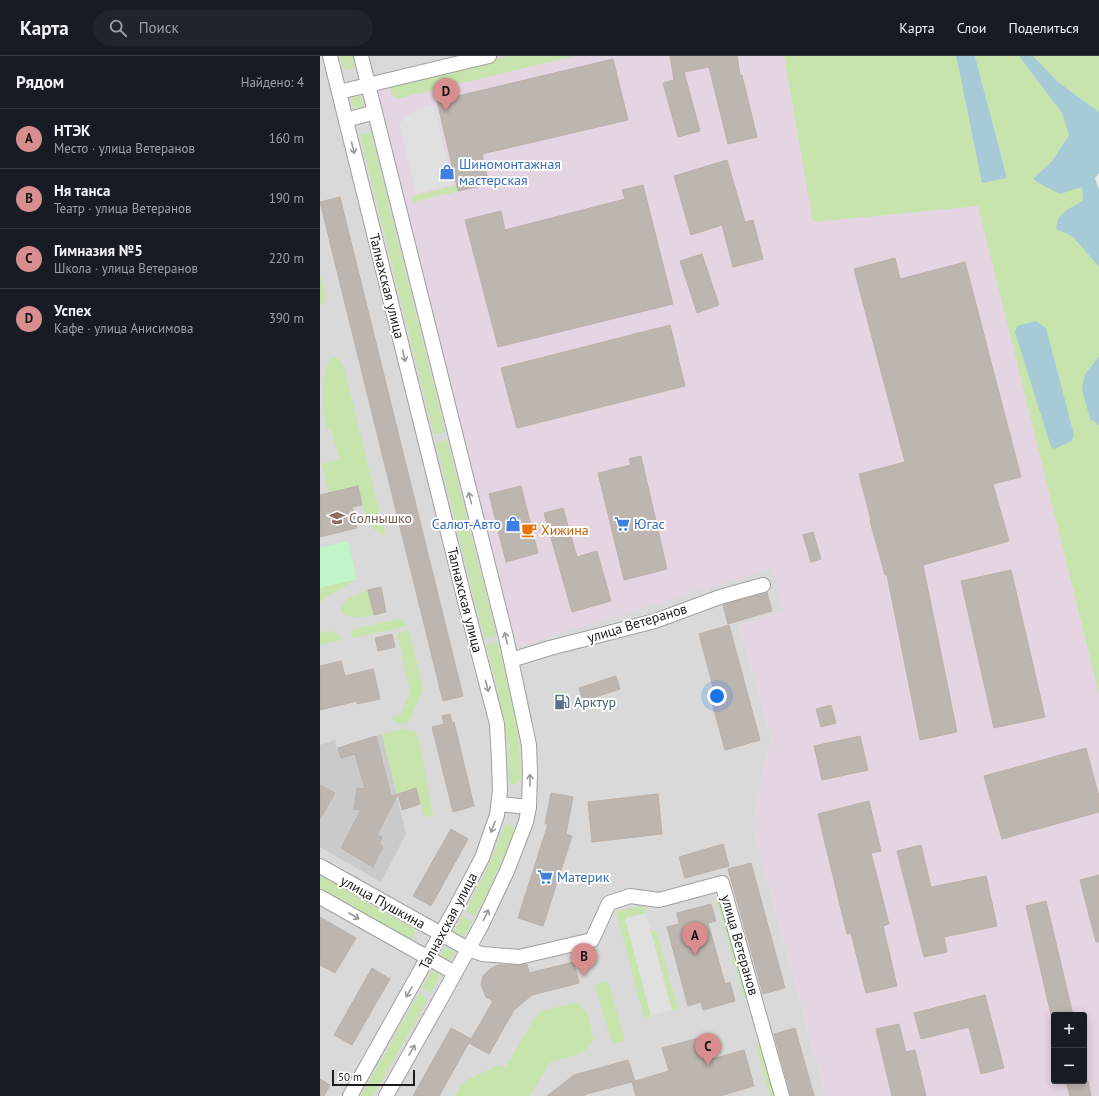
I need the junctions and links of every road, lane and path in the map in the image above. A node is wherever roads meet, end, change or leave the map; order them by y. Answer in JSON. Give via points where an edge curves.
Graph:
{"nodes":[{"id":1,"x":330,"y":56,"type":"edge"},
{"id":2,"x":361,"y":56,"type":"edge"},
{"id":3,"x":489,"y":56,"type":"edge"},
{"id":4,"x":368,"y":85,"type":"junction"},
{"id":5,"x":339,"y":92,"type":"junction"},
{"id":6,"x":375,"y":112,"type":"junction"},
{"id":7,"x":346,"y":120,"type":"junction"},
{"id":8,"x":763,"y":585,"type":"dead end"},
{"id":9,"x":511,"y":660,"type":"junction"},
{"id":10,"x":499,"y":804,"type":"junction"},
{"id":11,"x":529,"y":807,"type":"junction"},
{"id":12,"x":320,"y":866,"type":"edge"},
{"id":13,"x":320,"y":897,"type":"edge"},
{"id":14,"x":441,"y":934,"type":"junction"},
{"id":15,"x":468,"y":949,"type":"junction"},
{"id":16,"x":428,"y":958,"type":"junction"},
{"id":17,"x":455,"y":973,"type":"junction"},
{"id":18,"x":350,"y":1096,"type":"edge"},
{"id":19,"x":386,"y":1096,"type":"edge"},
{"id":20,"x":782,"y":1096,"type":"edge"}],
"edges":[{"from":1,"to":5,"type":"street","name":"Талнахская улица"},
{"from":2,"to":4,"type":"street"},
{"from":3,"to":4,"type":"street"},
{"from":4,"to":5,"type":"street"},
{"from":4,"to":6,"type":"street"},
{"from":5,"to":7,"type":"street","name":"Талнахская улица"},
{"from":6,"to":7,"type":"street"},
{"from":9,"to":6,"type":"street","one_way":true},
{"from":7,"to":10,"type":"street","name":"Талнахская улица","one_way":true,"via":[[497,724]]},
{"from":8,"to":9,"type":"street","name":"улица Ветеранов","via":[[720,597],[655,621]]},
{"from":11,"to":9,"type":"street","one_way":true,"via":[[529,745]]},
{"from":10,"to":11,"type":"street"},
{"from":10,"to":14,"type":"street","name":"Талнахская улица","one_way":true,"via":[[482,858]]},
{"from":15,"to":11,"type":"street","one_way":true,"via":[[508,871]]},
{"from":12,"to":14,"type":"street","name":"улица Пушкина"},
{"from":13,"to":16,"type":"street","name":"улица Пушкина","one_way":true},
{"from":14,"to":15,"type":"street","name":"улица Пушкина"},
{"from":14,"to":16,"type":"street","name":"Талнахская улица"},
{"from":15,"to":17,"type":"street"},
{"from":15,"to":20,"type":"street","name":"улица Ветеранов","via":[[482,954],[519,957],[592,940],[609,903],[630,896],[659,900],[722,883]]},
{"from":16,"to":17,"type":"street","name":"улица Пушкина"},
{"from":16,"to":18,"type":"street","name":"Талнахская улица","one_way":true},
{"from":19,"to":17,"type":"street","one_way":true}]}
